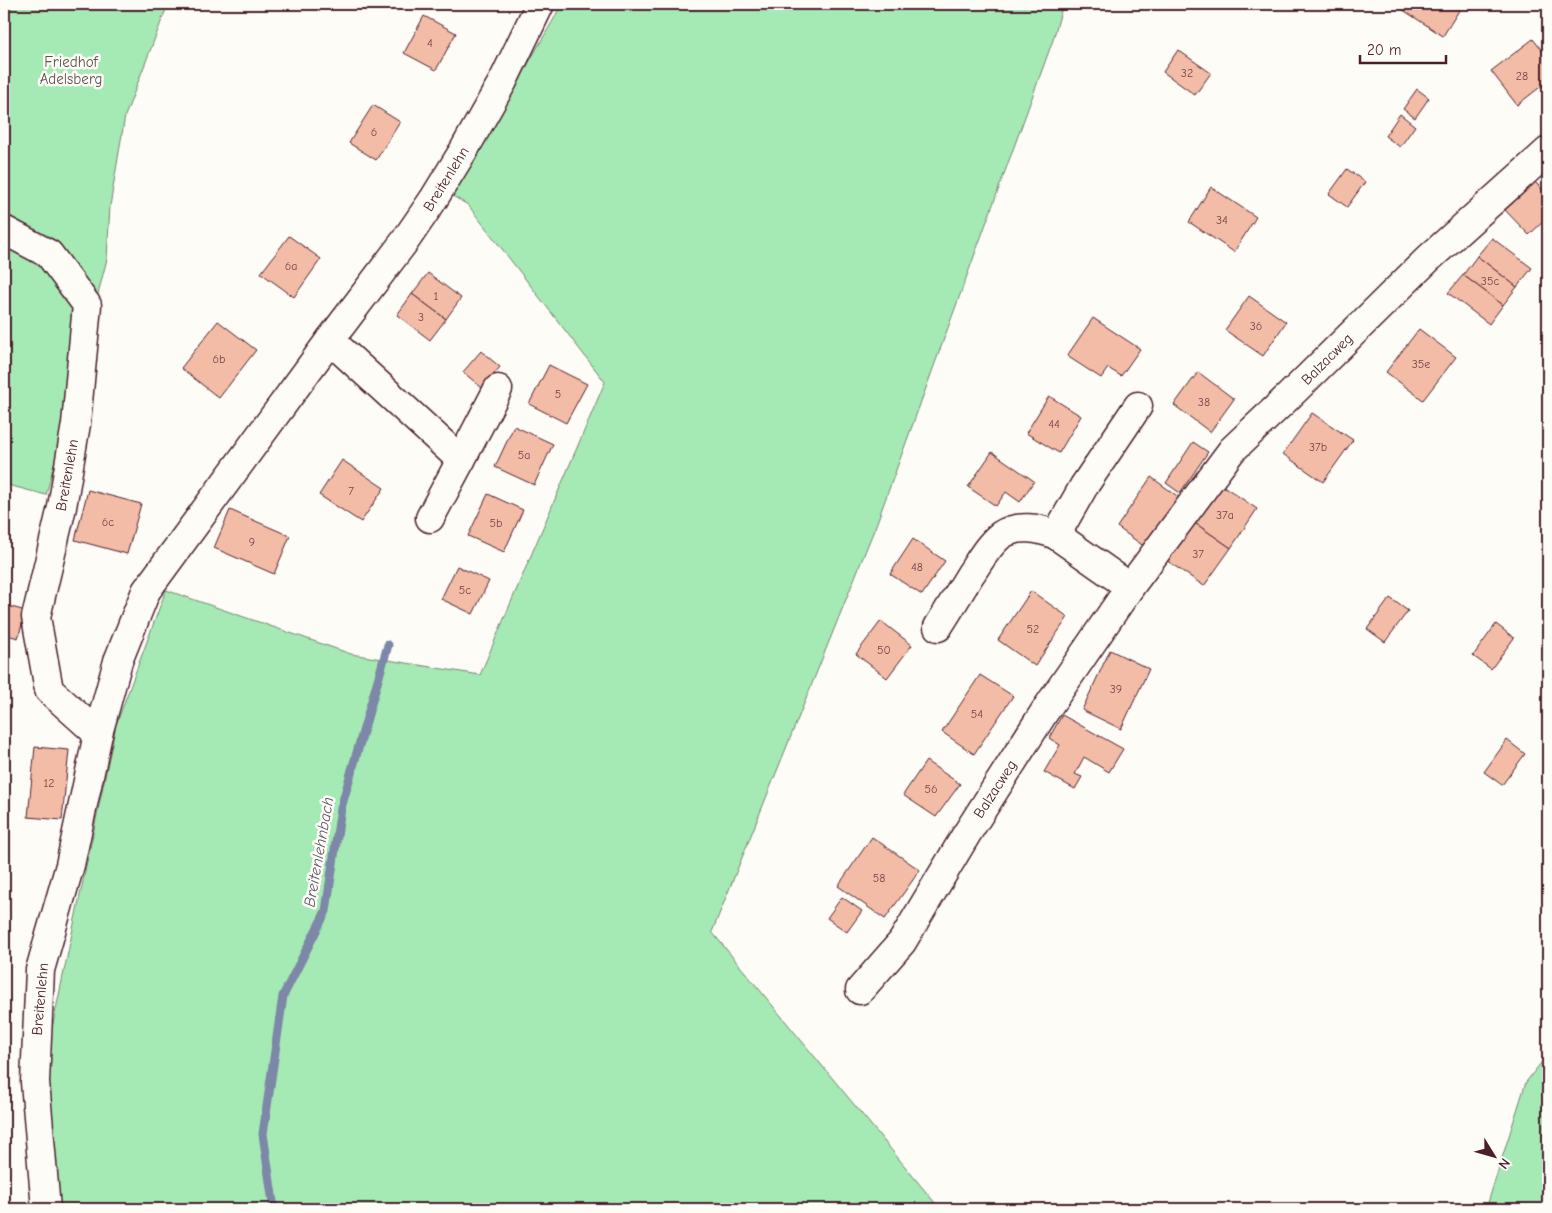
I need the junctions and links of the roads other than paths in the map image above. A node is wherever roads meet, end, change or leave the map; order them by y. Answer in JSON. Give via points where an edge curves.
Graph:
{"nodes":[{"id":1,"x":540,"y":4,"type":"edge"},
{"id":2,"x":1548,"y":152,"type":"edge"},
{"id":3,"x":4,"y":230,"type":"edge"},
{"id":4,"x":330,"y":340,"type":"junction"},
{"id":5,"x":498,"y":389,"type":"dead end"},
{"id":6,"x":1138,"y":406,"type":"dead end"},
{"id":7,"x":461,"y":460,"type":"junction"},
{"id":8,"x":430,"y":518,"type":"dead end"},
{"id":9,"x":1056,"y":535,"type":"junction"},
{"id":10,"x":1130,"y":587,"type":"junction"},
{"id":11,"x":938,"y":628,"type":"dead end"},
{"id":12,"x":98,"y":734,"type":"junction"},
{"id":13,"x":860,"y":990,"type":"dead end"},
{"id":14,"x":46,"y":1209,"type":"edge"}],
"edges":[{"from":1,"to":4,"type":"street","name":"Breitenlehn","via":[[503,81],[438,193]]},
{"from":2,"to":10,"type":"street","name":"Balzacweg","via":[[1428,259],[1232,450]]},
{"from":3,"to":12,"type":"street","name":"Breitenlehn","via":[[50,254],[87,305],[76,424],[62,507],[36,617],[49,690]]},
{"from":4,"to":7,"type":"street"},
{"from":4,"to":12,"type":"street","name":"Breitenlehn","via":[[146,591],[118,661]]},
{"from":5,"to":7,"type":"street"},
{"from":6,"to":9,"type":"street","via":[[1084,486]]},
{"from":7,"to":8,"type":"street"},
{"from":9,"to":10,"type":"street"},
{"from":9,"to":11,"type":"street","via":[[1042,529],[1012,530],[1001,535],[979,561]]},
{"from":10,"to":13,"type":"street","name":"Balzacweg","via":[[1013,760],[902,942]]},
{"from":12,"to":14,"type":"street","name":"Breitenlehn","via":[[70,865],[40,970],[35,1082]]}]}
